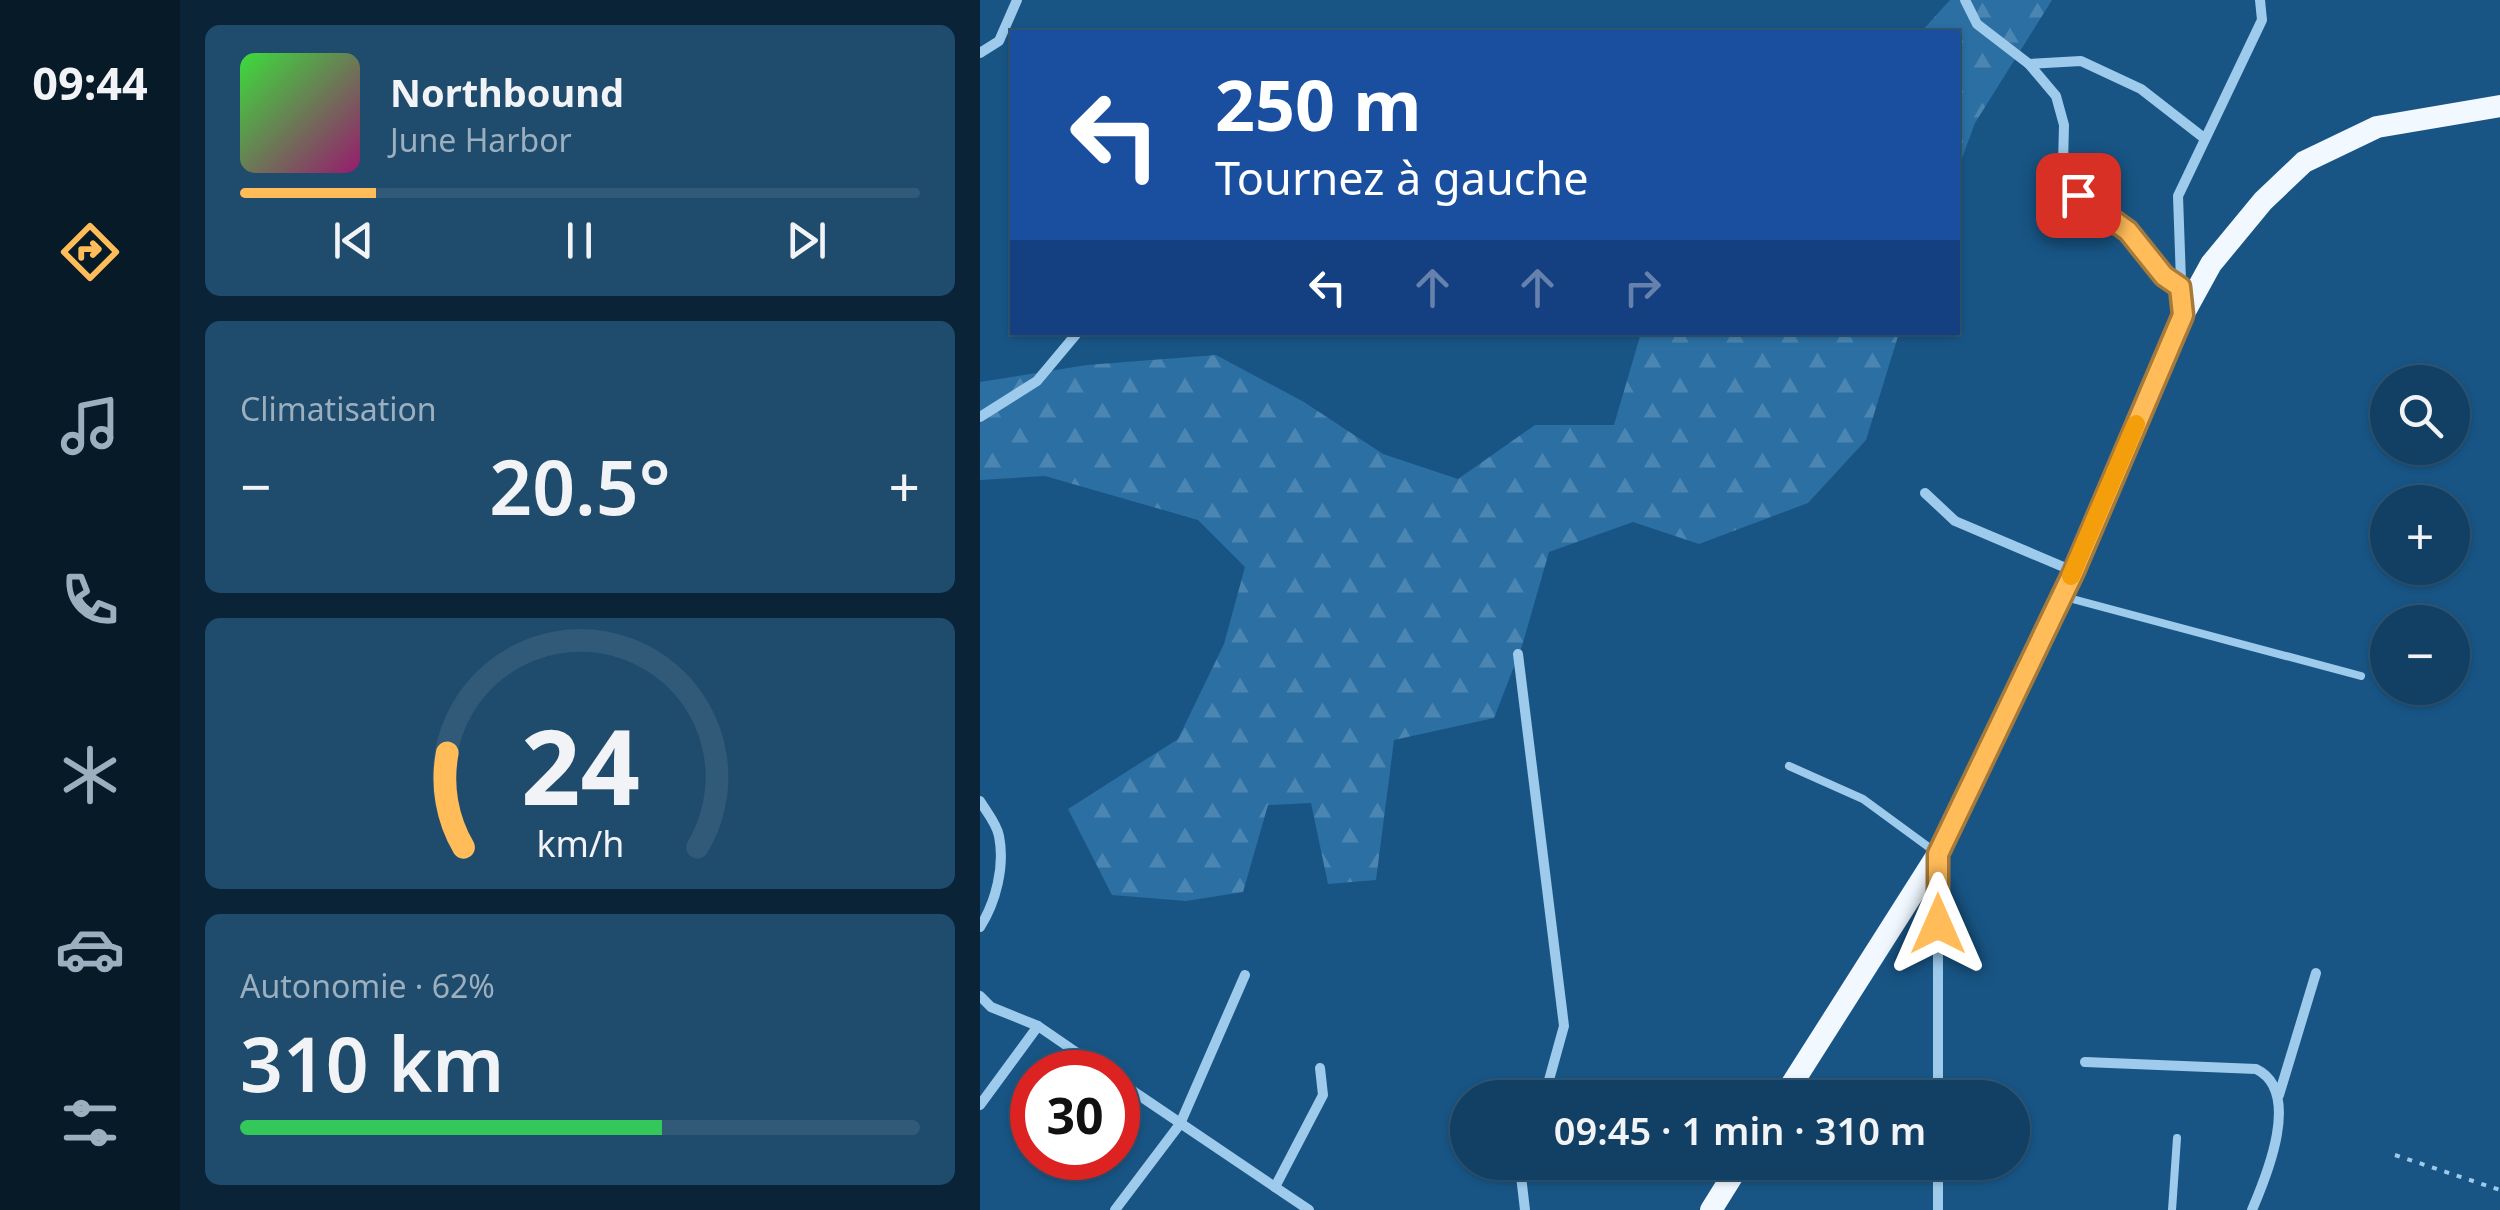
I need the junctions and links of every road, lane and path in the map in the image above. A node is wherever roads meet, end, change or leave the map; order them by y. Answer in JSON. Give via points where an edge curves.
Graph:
{"nodes":[{"id":1,"x":1017,"y":0,"type":"edge"},
{"id":2,"x":1965,"y":0,"type":"edge"},
{"id":3,"x":2260,"y":0,"type":"edge"},
{"id":4,"x":980,"y":53,"type":"edge"},
{"id":5,"x":2029,"y":64,"type":"junction"},
{"id":6,"x":2500,"y":106,"type":"edge"},
{"id":7,"x":2204,"y":138,"type":"junction"},
{"id":8,"x":2180,"y":287,"type":"junction"},
{"id":9,"x":2183,"y":315,"type":"junction"},
{"id":10,"x":1075,"y":335,"type":"edge"},
{"id":11,"x":981,"y":413,"type":"edge"},
{"id":12,"x":1925,"y":493,"type":"dead end"},
{"id":13,"x":2074,"y":571,"type":"junction"},
{"id":14,"x":2060,"y":596,"type":"junction"},
{"id":15,"x":1518,"y":654,"type":"dead end"},
{"id":16,"x":2361,"y":676,"type":"dead end"},
{"id":17,"x":1789,"y":766,"type":"dead end"},
{"id":18,"x":980,"y":801,"type":"edge"},
{"id":19,"x":1938,"y":854,"type":"junction"},
{"id":20,"x":980,"y":928,"type":"edge"},
{"id":21,"x":2316,"y":974,"type":"dead end"},
{"id":22,"x":1244,"y":975,"type":"dead end"},
{"id":23,"x":980,"y":996,"type":"edge"},
{"id":24,"x":1038,"y":1026,"type":"junction"},
{"id":25,"x":1073,"y":1050,"type":"edge"},
{"id":26,"x":2085,"y":1062,"type":"dead end"},
{"id":27,"x":1320,"y":1068,"type":"dead end"},
{"id":28,"x":1549,"y":1080,"type":"edge"},
{"id":29,"x":1794,"y":1080,"type":"edge"},
{"id":30,"x":1938,"y":1080,"type":"edge"},
{"id":31,"x":2279,"y":1095,"type":"junction"},
{"id":32,"x":1140,"y":1096,"type":"edge"},
{"id":33,"x":980,"y":1104,"type":"edge"},
{"id":34,"x":1180,"y":1124,"type":"junction"},
{"id":35,"x":2176,"y":1138,"type":"dead end"},
{"id":36,"x":2396,"y":1155,"type":"dead end"},
{"id":37,"x":1522,"y":1180,"type":"edge"},
{"id":38,"x":1730,"y":1180,"type":"edge"},
{"id":39,"x":1938,"y":1180,"type":"edge"},
{"id":40,"x":1275,"y":1188,"type":"junction"},
{"id":41,"x":2500,"y":1190,"type":"edge"},
{"id":42,"x":1115,"y":1210,"type":"edge"},
{"id":43,"x":1309,"y":1210,"type":"edge"},
{"id":44,"x":1526,"y":1210,"type":"edge"},
{"id":45,"x":1711,"y":1210,"type":"edge"},
{"id":46,"x":1938,"y":1210,"type":"edge"},
{"id":47,"x":2172,"y":1210,"type":"edge"},
{"id":48,"x":2252,"y":1210,"type":"edge"}],
"edges":[{"from":1,"to":4,"type":"street","via":[[999,41]]},
{"from":2,"to":5,"type":"street","via":[[1976,24]]},
{"from":3,"to":7,"type":"street","via":[[2262,20]]},
{"from":5,"to":7,"type":"street","via":[[2081,61],[2141,89]]},
{"from":5,"to":8,"type":"street","via":[[2056,96],[2064,125],[2063,165],[2078,195],[2128,231]]},
{"from":6,"to":9,"type":"highway","via":[[2377,127],[2304,162],[2262,201],[2212,264]]},
{"from":7,"to":8,"type":"street","via":[[2178,196]]},
{"from":8,"to":9,"type":"street"},
{"from":9,"to":13,"type":"highway"},
{"from":10,"to":11,"type":"street","via":[[1037,380]]},
{"from":12,"to":13,"type":"street","via":[[1955,521]]},
{"from":13,"to":14,"type":"highway"},
{"from":14,"to":16,"type":"lane"},
{"from":14,"to":19,"type":"highway"},
{"from":15,"to":28,"type":"street","via":[[1564,1026]]},
{"from":17,"to":19,"type":"lane","via":[[1864,798]]},
{"from":18,"to":20,"type":"street","via":[[999,834],[1000,876]]},
{"from":19,"to":29,"type":"highway"},
{"from":19,"to":30,"type":"street"},
{"from":21,"to":31,"type":"street"},
{"from":22,"to":34,"type":"street"},
{"from":23,"to":24,"type":"street"},
{"from":24,"to":25,"type":"street"},
{"from":24,"to":33,"type":"street"},
{"from":26,"to":31,"type":"street","via":[[2256,1069]]},
{"from":27,"to":40,"type":"street","via":[[1324,1095]]},
{"from":31,"to":48,"type":"street","via":[[2270,1168]]},
{"from":32,"to":34,"type":"street"},
{"from":34,"to":40,"type":"street"},
{"from":34,"to":42,"type":"street"},
{"from":35,"to":47,"type":"lane"},
{"from":36,"to":41,"type":"path"},
{"from":37,"to":44,"type":"street"},
{"from":38,"to":45,"type":"highway"},
{"from":39,"to":46,"type":"street"},
{"from":40,"to":43,"type":"street"}]}
